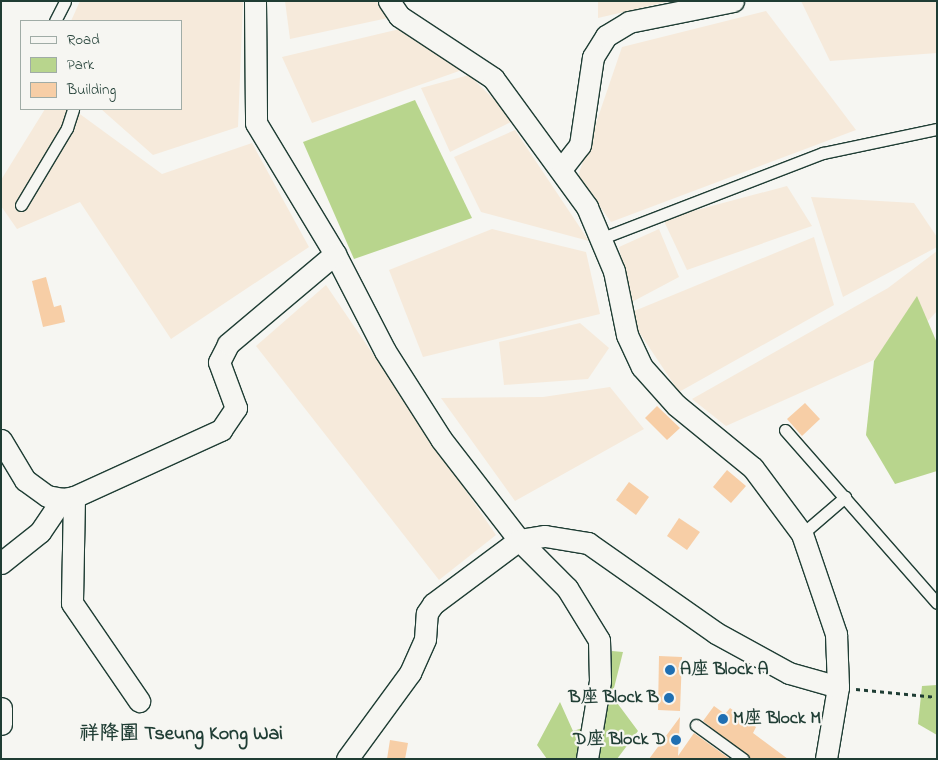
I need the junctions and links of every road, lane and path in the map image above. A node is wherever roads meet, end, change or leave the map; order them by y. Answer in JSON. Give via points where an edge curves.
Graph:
{"nodes":[{"id":1,"x":65,"y":1,"type":"edge"},
{"id":2,"x":256,"y":1,"type":"edge"},
{"id":3,"x":389,"y":1,"type":"edge"},
{"id":4,"x":733,"y":1,"type":"edge"},
{"id":5,"x":56,"y":20,"type":"edge"},
{"id":6,"x":73,"y":110,"type":"edge"},
{"id":7,"x":937,"y":129,"type":"edge"},
{"id":8,"x":562,"y":168,"type":"junction"},
{"id":9,"x":21,"y":205,"type":"dead end"},
{"id":10,"x":600,"y":239,"type":"junction"},
{"id":11,"x":335,"y":254,"type":"junction"},
{"id":12,"x":785,"y":430,"type":"dead end"},
{"id":13,"x":1,"y":440,"type":"edge"},
{"id":14,"x":845,"y":497,"type":"junction"},
{"id":15,"x":68,"y":498,"type":"junction"},
{"id":16,"x":802,"y":534,"type":"junction"},
{"id":17,"x":519,"y":540,"type":"junction"},
{"id":18,"x":1,"y":563,"type":"edge"},
{"id":19,"x":937,"y":603,"type":"edge"},
{"id":20,"x":838,"y":687,"type":"junction"},
{"id":21,"x":937,"y":697,"type":"edge"},
{"id":22,"x":139,"y":701,"type":"dead end"},
{"id":23,"x":1,"y":708,"type":"edge"},
{"id":24,"x":1,"y":724,"type":"edge"},
{"id":25,"x":696,"y":725,"type":"dead end"},
{"id":26,"x":347,"y":759,"type":"edge"},
{"id":27,"x":587,"y":759,"type":"edge"},
{"id":28,"x":743,"y":759,"type":"edge"},
{"id":29,"x":826,"y":759,"type":"edge"}],
"edges":[{"from":1,"to":5,"type":"lane"},
{"from":2,"to":11,"type":"street","via":[[256,123]]},
{"from":3,"to":8,"type":"street","via":[[399,16],[493,78]]},
{"from":4,"to":8,"type":"street","via":[[629,22],[606,36],[593,57],[580,145]]},
{"from":6,"to":9,"type":"lane","via":[[67,128]]},
{"from":7,"to":10,"type":"lane","via":[[823,153]]},
{"from":8,"to":10,"type":"street","via":[[588,207]]},
{"from":10,"to":16,"type":"street","via":[[614,271],[627,335],[642,367],[676,405],[754,468]]},
{"from":11,"to":15,"type":"street","via":[[228,344],[219,362],[236,408],[220,430]]},
{"from":11,"to":17,"type":"street","via":[[414,397]]},
{"from":12,"to":14,"type":"lane"},
{"from":13,"to":15,"type":"street","via":[[24,480],[47,496]]},
{"from":14,"to":16,"type":"lane"},
{"from":14,"to":19,"type":"lane"},
{"from":15,"to":18,"type":"street","via":[[40,532]]},
{"from":15,"to":22,"type":"street","via":[[72,603]]},
{"from":16,"to":20,"type":"street","via":[[836,634]]},
{"from":17,"to":20,"type":"street","via":[[545,536],[588,543],[716,633],[790,673]]},
{"from":17,"to":26,"type":"street","via":[[433,604],[427,613],[425,639],[410,673]]},
{"from":17,"to":27,"type":"street","via":[[567,588],[599,640],[600,681]]},
{"from":20,"to":21,"type":"path"},
{"from":20,"to":29,"type":"street"},
{"from":23,"to":24,"type":"street"},
{"from":25,"to":28,"type":"lane"}]}
